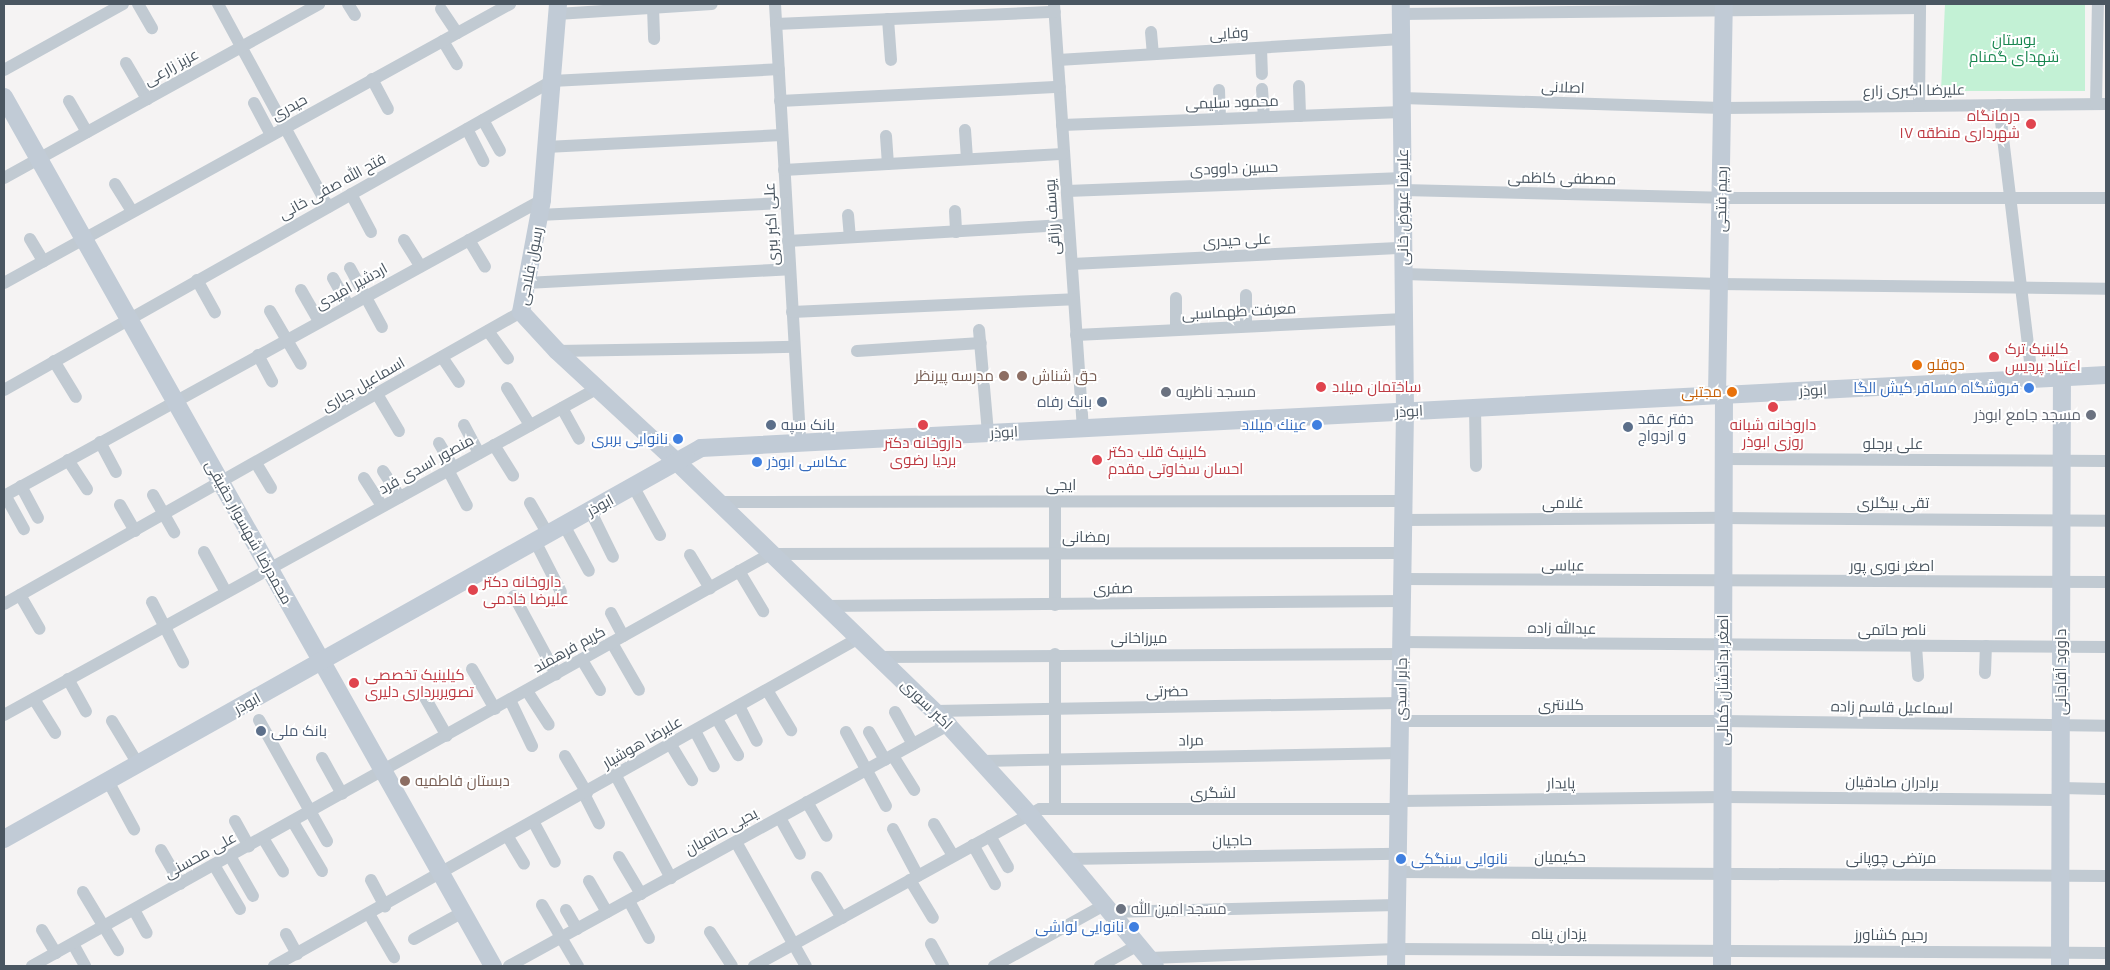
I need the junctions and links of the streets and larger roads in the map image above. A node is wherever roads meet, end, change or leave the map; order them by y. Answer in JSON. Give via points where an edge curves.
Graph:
{"nodes":[{"id":1,"x":123,"y":4,"type":"edge"},
{"id":2,"x":138,"y":4,"type":"edge"},
{"id":3,"x":218,"y":4,"type":"edge"},
{"id":4,"x":318,"y":4,"type":"edge"},
{"id":5,"x":348,"y":4,"type":"edge"},
{"id":6,"x":510,"y":4,"type":"edge"},
{"id":7,"x":712,"y":4,"type":"edge"},
{"id":8,"x":775,"y":4,"type":"edge"},
{"id":9,"x":2098,"y":4,"type":"edge"},
{"id":10,"x":1724,"y":6,"type":"edge"},
{"id":11,"x":1920,"y":6,"type":"edge"},
{"id":12,"x":653,"y":7,"type":"junction"},
{"id":13,"x":103,"y":8,"type":"edge"},
{"id":14,"x":1054,"y":8,"type":"edge"},
{"id":15,"x":441,"y":9,"type":"dead end"},
{"id":16,"x":557,"y":9,"type":"edge"},
{"id":17,"x":1401,"y":9,"type":"edge"},
{"id":18,"x":972,"y":10,"type":"edge"},
{"id":19,"x":355,"y":15,"type":"dead end"},
{"id":20,"x":888,"y":19,"type":"junction"},
{"id":21,"x":776,"y":24,"type":"junction"},
{"id":22,"x":152,"y":28,"type":"dead end"},
{"id":23,"x":1151,"y":32,"type":"dead end"},
{"id":24,"x":457,"y":33,"type":"junction"},
{"id":25,"x":654,"y":39,"type":"dead end"},
{"id":26,"x":1401,"y":39,"type":"junction"},
{"id":27,"x":443,"y":41,"type":"junction"},
{"id":28,"x":241,"y":47,"type":"junction"},
{"id":29,"x":1261,"y":48,"type":"junction"},
{"id":30,"x":1153,"y":54,"type":"junction"},
{"id":31,"x":891,"y":60,"type":"dead end"},
{"id":32,"x":1058,"y":60,"type":"junction"},
{"id":33,"x":126,"y":63,"type":"dead end"},
{"id":34,"x":458,"y":64,"type":"dead end"},
{"id":35,"x":778,"y":69,"type":"junction"},
{"id":36,"x":4,"y":70,"type":"edge"},
{"id":37,"x":1262,"y":74,"type":"dead end"},
{"id":38,"x":372,"y":80,"type":"junction"},
{"id":39,"x":552,"y":81,"type":"junction"},
{"id":40,"x":1299,"y":86,"type":"dead end"},
{"id":41,"x":1060,"y":87,"type":"junction"},
{"id":42,"x":1262,"y":88,"type":"dead end"},
{"id":43,"x":1219,"y":90,"type":"dead end"},
{"id":44,"x":4,"y":97,"type":"edge"},
{"id":45,"x":147,"y":99,"type":"junction"},
{"id":46,"x":69,"y":101,"type":"dead end"},
{"id":47,"x":780,"y":102,"type":"junction"},
{"id":48,"x":254,"y":103,"type":"dead end"},
{"id":49,"x":2101,"y":104,"type":"edge"},
{"id":50,"x":1402,"y":105,"type":"junction"},
{"id":51,"x":1999,"y":105,"type":"junction"},
{"id":52,"x":1918,"y":106,"type":"junction"},
{"id":53,"x":1722,"y":108,"type":"junction"},
{"id":54,"x":388,"y":109,"type":"dead end"},
{"id":55,"x":1300,"y":116,"type":"junction"},
{"id":56,"x":1264,"y":117,"type":"junction"},
{"id":57,"x":1220,"y":119,"type":"junction"},
{"id":58,"x":483,"y":120,"type":"junction"},
{"id":59,"x":1062,"y":125,"type":"junction"},
{"id":60,"x":285,"y":128,"type":"junction"},
{"id":61,"x":466,"y":129,"type":"junction"},
{"id":62,"x":965,"y":130,"type":"dead end"},
{"id":63,"x":87,"y":132,"type":"junction"},
{"id":64,"x":271,"y":135,"type":"junction"},
{"id":65,"x":782,"y":135,"type":"junction"},
{"id":66,"x":886,"y":136,"type":"dead end"},
{"id":67,"x":546,"y":147,"type":"junction"},
{"id":68,"x":500,"y":151,"type":"dead end"},
{"id":69,"x":1064,"y":154,"type":"junction"},
{"id":70,"x":39,"y":159,"type":"junction"},
{"id":71,"x":967,"y":159,"type":"junction"},
{"id":72,"x":483,"y":161,"type":"dead end"},
{"id":73,"x":888,"y":164,"type":"junction"},
{"id":74,"x":784,"y":170,"type":"junction"},
{"id":75,"x":4,"y":178,"type":"edge"},
{"id":76,"x":115,"y":184,"type":"dead end"},
{"id":77,"x":1403,"y":184,"type":"junction"},
{"id":78,"x":1067,"y":190,"type":"junction"},
{"id":79,"x":351,"y":194,"type":"junction"},
{"id":80,"x":1721,"y":198,"type":"junction"},
{"id":81,"x":2106,"y":198,"type":"edge"},
{"id":82,"x":2010,"y":199,"type":"junction"},
{"id":83,"x":786,"y":203,"type":"junction"},
{"id":84,"x":328,"y":207,"type":"junction"},
{"id":85,"x":541,"y":207,"type":"junction"},
{"id":86,"x":132,"y":211,"type":"junction"},
{"id":87,"x":955,"y":211,"type":"dead end"},
{"id":88,"x":848,"y":215,"type":"dead end"},
{"id":89,"x":1069,"y":226,"type":"junction"},
{"id":90,"x":371,"y":232,"type":"dead end"},
{"id":91,"x":956,"y":232,"type":"junction"},
{"id":92,"x":850,"y":237,"type":"junction"},
{"id":93,"x":83,"y":238,"type":"junction"},
{"id":94,"x":30,"y":239,"type":"dead end"},
{"id":95,"x":404,"y":240,"type":"dead end"},
{"id":96,"x":469,"y":240,"type":"junction"},
{"id":97,"x":788,"y":241,"type":"junction"},
{"id":98,"x":1404,"y":248,"type":"junction"},
{"id":99,"x":44,"y":260,"type":"junction"},
{"id":100,"x":1072,"y":264,"type":"junction"},
{"id":101,"x":420,"y":266,"type":"junction"},
{"id":102,"x":485,"y":267,"type":"dead end"},
{"id":103,"x":350,"y":268,"type":"dead end"},
{"id":104,"x":790,"y":269,"type":"junction"},
{"id":105,"x":1404,"y":274,"type":"junction"},
{"id":106,"x":333,"y":278,"type":"dead end"},
{"id":107,"x":197,"y":280,"type":"junction"},
{"id":108,"x":4,"y":283,"type":"edge"},
{"id":109,"x":526,"y":283,"type":"junction"},
{"id":110,"x":1719,"y":284,"type":"junction"},
{"id":111,"x":2021,"y":289,"type":"junction"},
{"id":112,"x":2106,"y":289,"type":"edge"},
{"id":113,"x":301,"y":290,"type":"dead end"},
{"id":114,"x":1246,"y":295,"type":"dead end"},
{"id":115,"x":366,"y":296,"type":"junction"},
{"id":116,"x":1176,"y":298,"type":"dead end"},
{"id":117,"x":1074,"y":300,"type":"junction"},
{"id":118,"x":348,"y":305,"type":"junction"},
{"id":119,"x":270,"y":311,"type":"dead end"},
{"id":120,"x":214,"y":312,"type":"dead end"},
{"id":121,"x":521,"y":312,"type":"junction"},
{"id":122,"x":792,"y":312,"type":"junction"},
{"id":123,"x":129,"y":318,"type":"junction"},
{"id":124,"x":1404,"y":319,"type":"junction"},
{"id":125,"x":319,"y":321,"type":"junction"},
{"id":126,"x":1246,"y":326,"type":"junction"},
{"id":127,"x":382,"y":327,"type":"dead end"},
{"id":128,"x":1176,"y":330,"type":"junction"},
{"id":129,"x":488,"y":331,"type":"junction"},
{"id":130,"x":1076,"y":335,"type":"junction"},
{"id":131,"x":287,"y":339,"type":"junction"},
{"id":132,"x":794,"y":347,"type":"junction"},
{"id":133,"x":557,"y":351,"type":"junction"},
{"id":134,"x":857,"y":351,"type":"dead end"},
{"id":135,"x":258,"y":354,"type":"junction"},
{"id":136,"x":442,"y":358,"type":"junction"},
{"id":137,"x":508,"y":359,"type":"dead end"},
{"id":138,"x":54,"y":361,"type":"junction"},
{"id":139,"x":301,"y":364,"type":"dead end"},
{"id":140,"x":2106,"y":374,"type":"edge"},
{"id":141,"x":2062,"y":377,"type":"junction"},
{"id":142,"x":2032,"y":378,"type":"junction"},
{"id":143,"x":272,"y":381,"type":"dead end"},
{"id":144,"x":458,"y":382,"type":"dead end"},
{"id":145,"x":507,"y":388,"type":"dead end"},
{"id":146,"x":598,"y":388,"type":"junction"},
{"id":147,"x":4,"y":390,"type":"edge"},
{"id":148,"x":378,"y":394,"type":"junction"},
{"id":149,"x":1721,"y":395,"type":"junction"},
{"id":150,"x":76,"y":397,"type":"dead end"},
{"id":151,"x":175,"y":400,"type":"junction"},
{"id":152,"x":562,"y":408,"type":"junction"},
{"id":153,"x":1475,"y":408,"type":"junction"},
{"id":154,"x":1405,"y":411,"type":"junction"},
{"id":155,"x":464,"y":425,"type":"dead end"},
{"id":156,"x":530,"y":425,"type":"junction"},
{"id":157,"x":1083,"y":428,"type":"junction"},
{"id":158,"x":399,"y":431,"type":"dead end"},
{"id":159,"x":988,"y":433,"type":"junction"},
{"id":160,"x":579,"y":438,"type":"dead end"},
{"id":161,"x":100,"y":442,"type":"junction"},
{"id":162,"x":439,"y":443,"type":"dead end"},
{"id":163,"x":800,"y":443,"type":"junction"},
{"id":164,"x":494,"y":445,"type":"junction"},
{"id":165,"x":479,"y":453,"type":"junction"},
{"id":166,"x":1724,"y":459,"type":"junction"},
{"id":167,"x":68,"y":460,"type":"junction"},
{"id":168,"x":2062,"y":461,"type":"junction"},
{"id":169,"x":2106,"y":461,"type":"edge"},
{"id":170,"x":677,"y":462,"type":"junction"},
{"id":171,"x":256,"y":464,"type":"junction"},
{"id":172,"x":1476,"y":466,"type":"dead end"},
{"id":173,"x":450,"y":469,"type":"junction"},
{"id":174,"x":383,"y":471,"type":"dead end"},
{"id":175,"x":116,"y":472,"type":"dead end"},
{"id":176,"x":513,"y":476,"type":"dead end"},
{"id":177,"x":364,"y":478,"type":"dead end"},
{"id":178,"x":222,"y":483,"type":"junction"},
{"id":179,"x":21,"y":486,"type":"junction"},
{"id":180,"x":633,"y":486,"type":"junction"},
{"id":181,"x":271,"y":488,"type":"dead end"},
{"id":182,"x":87,"y":489,"type":"dead end"},
{"id":183,"x":153,"y":495,"type":"dead end"},
{"id":184,"x":5,"y":496,"type":"edge"},
{"id":185,"x":400,"y":497,"type":"junction"},
{"id":186,"x":1403,"y":501,"type":"junction"},
{"id":187,"x":718,"y":502,"type":"junction"},
{"id":188,"x":1055,"y":502,"type":"junction"},
{"id":189,"x":530,"y":504,"type":"dead end"},
{"id":190,"x":120,"y":505,"type":"dead end"},
{"id":191,"x":467,"y":505,"type":"dead end"},
{"id":192,"x":382,"y":506,"type":"junction"},
{"id":193,"x":590,"y":510,"type":"junction"},
{"id":194,"x":163,"y":516,"type":"junction"},
{"id":195,"x":38,"y":518,"type":"dead end"},
{"id":196,"x":1724,"y":518,"type":"junction"},
{"id":197,"x":1403,"y":520,"type":"junction"},
{"id":198,"x":2061,"y":521,"type":"junction"},
{"id":199,"x":2106,"y":521,"type":"edge"},
{"id":200,"x":564,"y":525,"type":"junction"},
{"id":201,"x":24,"y":529,"type":"dead end"},
{"id":202,"x":135,"y":531,"type":"junction"},
{"id":203,"x":174,"y":532,"type":"dead end"},
{"id":204,"x":660,"y":535,"type":"dead end"},
{"id":205,"x":542,"y":538,"type":"junction"},
{"id":206,"x":204,"y":552,"type":"dead end"},
{"id":207,"x":1403,"y":553,"type":"junction"},
{"id":208,"x":770,"y":554,"type":"junction"},
{"id":209,"x":1055,"y":554,"type":"junction"},
{"id":210,"x":690,"y":555,"type":"dead end"},
{"id":211,"x":613,"y":557,"type":"dead end"},
{"id":212,"x":269,"y":568,"type":"junction"},
{"id":213,"x":589,"y":571,"type":"dead end"},
{"id":214,"x":739,"y":572,"type":"junction"},
{"id":215,"x":1402,"y":579,"type":"junction"},
{"id":216,"x":1724,"y":582,"type":"junction"},
{"id":217,"x":2061,"y":582,"type":"junction"},
{"id":218,"x":2106,"y":582,"type":"edge"},
{"id":219,"x":710,"y":588,"type":"junction"},
{"id":220,"x":226,"y":592,"type":"junction"},
{"id":221,"x":561,"y":592,"type":"dead end"},
{"id":222,"x":20,"y":595,"type":"junction"},
{"id":223,"x":514,"y":596,"type":"dead end"},
{"id":224,"x":1402,"y":601,"type":"junction"},
{"id":225,"x":152,"y":602,"type":"dead end"},
{"id":226,"x":4,"y":604,"type":"edge"},
{"id":227,"x":1055,"y":605,"type":"junction"},
{"id":228,"x":824,"y":606,"type":"junction"},
{"id":229,"x":763,"y":611,"type":"dead end"},
{"id":230,"x":611,"y":613,"type":"dead end"},
{"id":231,"x":165,"y":626,"type":"junction"},
{"id":232,"x":40,"y":629,"type":"dead end"},
{"id":233,"x":858,"y":638,"type":"junction"},
{"id":234,"x":618,"y":640,"type":"junction"},
{"id":235,"x":1723,"y":645,"type":"junction"},
{"id":236,"x":1916,"y":646,"type":"junction"},
{"id":237,"x":1986,"y":646,"type":"junction"},
{"id":238,"x":2061,"y":647,"type":"junction"},
{"id":239,"x":2106,"y":647,"type":"edge"},
{"id":240,"x":1401,"y":648,"type":"junction"},
{"id":241,"x":1055,"y":654,"type":"junction"},
{"id":242,"x":878,"y":657,"type":"junction"},
{"id":243,"x":582,"y":660,"type":"junction"},
{"id":244,"x":322,"y":661,"type":"junction"},
{"id":245,"x":183,"y":662,"type":"dead end"},
{"id":246,"x":472,"y":669,"type":"dead end"},
{"id":247,"x":1985,"y":673,"type":"dead end"},
{"id":248,"x":556,"y":674,"type":"junction"},
{"id":249,"x":1918,"y":676,"type":"dead end"},
{"id":250,"x":68,"y":679,"type":"junction"},
{"id":251,"x":600,"y":690,"type":"dead end"},
{"id":252,"x":638,"y":690,"type":"dead end"},
{"id":253,"x":767,"y":690,"type":"junction"},
{"id":254,"x":527,"y":691,"type":"junction"},
{"id":255,"x":423,"y":694,"type":"dead end"},
{"id":256,"x":34,"y":699,"type":"junction"},
{"id":257,"x":510,"y":700,"type":"junction"},
{"id":258,"x":1400,"y":703,"type":"junction"},
{"id":259,"x":739,"y":706,"type":"junction"},
{"id":260,"x":495,"y":709,"type":"junction"},
{"id":261,"x":1055,"y":709,"type":"junction"},
{"id":262,"x":86,"y":711,"type":"dead end"},
{"id":263,"x":934,"y":711,"type":"junction"},
{"id":264,"x":895,"y":712,"type":"dead end"},
{"id":265,"x":4,"y":715,"type":"edge"},
{"id":266,"x":716,"y":719,"type":"junction"},
{"id":267,"x":259,"y":720,"type":"dead end"},
{"id":268,"x":112,"y":721,"type":"dead end"},
{"id":269,"x":1400,"y":721,"type":"junction"},
{"id":270,"x":1723,"y":721,"type":"junction"},
{"id":271,"x":549,"y":725,"type":"dead end"},
{"id":272,"x":948,"y":725,"type":"junction"},
{"id":273,"x":2061,"y":726,"type":"junction"},
{"id":274,"x":2106,"y":726,"type":"edge"},
{"id":275,"x":791,"y":730,"type":"dead end"},
{"id":276,"x":695,"y":731,"type":"junction"},
{"id":277,"x":846,"y":732,"type":"dead end"},
{"id":278,"x":869,"y":732,"type":"dead end"},
{"id":279,"x":55,"y":733,"type":"dead end"},
{"id":280,"x":447,"y":736,"type":"junction"},
{"id":281,"x":757,"y":741,"type":"dead end"},
{"id":282,"x":913,"y":744,"type":"junction"},
{"id":283,"x":671,"y":745,"type":"junction"},
{"id":284,"x":532,"y":746,"type":"dead end"},
{"id":285,"x":1400,"y":754,"type":"junction"},
{"id":286,"x":738,"y":755,"type":"dead end"},
{"id":287,"x":565,"y":756,"type":"dead end"},
{"id":288,"x":322,"y":758,"type":"dead end"},
{"id":289,"x":889,"y":758,"type":"junction"},
{"id":290,"x":1055,"y":758,"type":"junction"},
{"id":291,"x":983,"y":761,"type":"junction"},
{"id":292,"x":138,"y":764,"type":"junction"},
{"id":293,"x":714,"y":766,"type":"dead end"},
{"id":294,"x":866,"y":770,"type":"junction"},
{"id":295,"x":384,"y":771,"type":"junction"},
{"id":296,"x":616,"y":776,"type":"junction"},
{"id":297,"x":692,"y":780,"type":"dead end"},
{"id":298,"x":108,"y":781,"type":"junction"},
{"id":299,"x":2106,"y":788,"type":"edge"},
{"id":300,"x":914,"y":790,"type":"dead end"},
{"id":301,"x":585,"y":793,"type":"junction"},
{"id":302,"x":342,"y":794,"type":"junction"},
{"id":303,"x":2060,"y":794,"type":"junction"},
{"id":304,"x":1723,"y":797,"type":"junction"},
{"id":305,"x":808,"y":802,"type":"junction"},
{"id":306,"x":1399,"y":805,"type":"junction"},
{"id":307,"x":886,"y":806,"type":"dead end"},
{"id":308,"x":1055,"y":809,"type":"junction"},
{"id":309,"x":311,"y":812,"type":"junction"},
{"id":310,"x":1029,"y":814,"type":"junction"},
{"id":311,"x":780,"y":818,"type":"junction"},
{"id":312,"x":235,"y":821,"type":"dead end"},
{"id":313,"x":292,"y":822,"type":"junction"},
{"id":314,"x":534,"y":822,"type":"junction"},
{"id":315,"x":599,"y":823,"type":"dead end"},
{"id":316,"x":934,"y":824,"type":"dead end"},
{"id":317,"x":134,"y":829,"type":"dead end"},
{"id":318,"x":893,"y":829,"type":"dead end"},
{"id":319,"x":827,"y":836,"type":"dead end"},
{"id":320,"x":990,"y":836,"type":"junction"},
{"id":321,"x":508,"y":837,"type":"junction"},
{"id":322,"x":263,"y":838,"type":"junction"},
{"id":323,"x":4,"y":839,"type":"edge"},
{"id":324,"x":327,"y":841,"type":"dead end"},
{"id":325,"x":736,"y":842,"type":"junction"},
{"id":326,"x":973,"y":845,"type":"junction"},
{"id":327,"x":249,"y":846,"type":"junction"},
{"id":328,"x":161,"y":850,"type":"dead end"},
{"id":329,"x":800,"y":854,"type":"dead end"},
{"id":330,"x":1398,"y":854,"type":"junction"},
{"id":331,"x":230,"y":856,"type":"junction"},
{"id":332,"x":619,"y":856,"type":"dead end"},
{"id":333,"x":953,"y":856,"type":"junction"},
{"id":334,"x":1066,"y":859,"type":"junction"},
{"id":335,"x":556,"y":862,"type":"dead end"},
{"id":336,"x":524,"y":864,"type":"dead end"},
{"id":337,"x":214,"y":865,"type":"junction"},
{"id":338,"x":1008,"y":867,"type":"dead end"},
{"id":339,"x":322,"y":870,"type":"dead end"},
{"id":340,"x":283,"y":871,"type":"dead end"},
{"id":341,"x":1398,"y":872,"type":"junction"},
{"id":342,"x":442,"y":874,"type":"junction"},
{"id":343,"x":1722,"y":874,"type":"junction"},
{"id":344,"x":2060,"y":876,"type":"junction"},
{"id":345,"x":2106,"y":876,"type":"edge"},
{"id":346,"x":817,"y":877,"type":"dead end"},
{"id":347,"x":671,"y":878,"type":"junction"},
{"id":348,"x":914,"y":878,"type":"junction"},
{"id":349,"x":371,"y":880,"type":"dead end"},
{"id":350,"x":589,"y":881,"type":"dead end"},
{"id":351,"x":181,"y":884,"type":"junction"},
{"id":352,"x":995,"y":884,"type":"dead end"},
{"id":353,"x":83,"y":892,"type":"dead end"},
{"id":354,"x":641,"y":894,"type":"junction"},
{"id":355,"x":252,"y":896,"type":"dead end"},
{"id":356,"x":628,"y":901,"type":"junction"},
{"id":357,"x":542,"y":905,"type":"dead end"},
{"id":358,"x":1397,"y":905,"type":"junction"},
{"id":359,"x":385,"y":906,"type":"junction"},
{"id":360,"x":1107,"y":908,"type":"junction"},
{"id":361,"x":240,"y":909,"type":"dead end"},
{"id":362,"x":134,"y":910,"type":"junction"},
{"id":363,"x":566,"y":910,"type":"dead end"},
{"id":364,"x":463,"y":912,"type":"junction"},
{"id":365,"x":607,"y":912,"type":"junction"},
{"id":366,"x":368,"y":914,"type":"junction"},
{"id":367,"x":842,"y":918,"type":"junction"},
{"id":368,"x":933,"y":918,"type":"dead end"},
{"id":369,"x":104,"y":926,"type":"junction"},
{"id":370,"x":577,"y":929,"type":"junction"},
{"id":371,"x":42,"y":930,"type":"dead end"},
{"id":372,"x":710,"y":932,"type":"dead end"},
{"id":373,"x":146,"y":933,"type":"dead end"},
{"id":374,"x":286,"y":934,"type":"dead end"},
{"id":375,"x":562,"y":938,"type":"junction"},
{"id":376,"x":648,"y":938,"type":"dead end"},
{"id":377,"x":414,"y":939,"type":"dead end"},
{"id":378,"x":73,"y":944,"type":"junction"},
{"id":379,"x":930,"y":944,"type":"dead end"},
{"id":380,"x":793,"y":945,"type":"junction"},
{"id":381,"x":118,"y":950,"type":"dead end"},
{"id":382,"x":2106,"y":953,"type":"edge"},
{"id":383,"x":297,"y":954,"type":"junction"},
{"id":384,"x":394,"y":957,"type":"dead end"},
{"id":385,"x":1147,"y":957,"type":"edge"},
{"id":386,"x":1396,"y":958,"type":"edge"},
{"id":387,"x":1722,"y":958,"type":"edge"},
{"id":388,"x":51,"y":959,"type":"edge"},
{"id":389,"x":2060,"y":959,"type":"edge"},
{"id":390,"x":32,"y":966,"type":"edge"},
{"id":391,"x":85,"y":966,"type":"edge"},
{"id":392,"x":274,"y":966,"type":"edge"},
{"id":393,"x":493,"y":966,"type":"edge"},
{"id":394,"x":510,"y":966,"type":"edge"},
{"id":395,"x":578,"y":966,"type":"edge"},
{"id":396,"x":732,"y":966,"type":"edge"},
{"id":397,"x":754,"y":966,"type":"edge"},
{"id":398,"x":806,"y":966,"type":"edge"},
{"id":399,"x":943,"y":966,"type":"edge"},
{"id":400,"x":994,"y":966,"type":"edge"},
{"id":401,"x":1100,"y":966,"type":"edge"}],
"edges":[{"from":1,"to":13,"type":"street"},
{"from":2,"to":22,"type":"street"},
{"from":3,"to":28,"type":"street"},
{"from":4,"to":28,"type":"street","name":"عزیز زارعی"},
{"from":5,"to":19,"type":"street"},
{"from":6,"to":24,"type":"street","name":"حیدری"},
{"from":7,"to":12,"type":"street"},
{"from":8,"to":21,"type":"street","name":"علی اکبر ببری"},
{"from":9,"to":49,"type":"street"},
{"from":10,"to":11,"type":"street"},
{"from":10,"to":17,"type":"street"},
{"from":10,"to":53,"type":"street","name":"رحیم فتحی"},
{"from":11,"to":52,"type":"street"},
{"from":12,"to":16,"type":"street"},
{"from":12,"to":25,"type":"street"},
{"from":13,"to":36,"type":"street"},
{"from":14,"to":18,"type":"street"},
{"from":14,"to":32,"type":"street","name":"یوسف رزاقی"},
{"from":15,"to":24,"type":"street"},
{"from":16,"to":39,"type":"street","name":"رسول فلاحی"},
{"from":17,"to":26,"type":"street","name":"علیرضا عیوض خانی"},
{"from":18,"to":20,"type":"street"},
{"from":20,"to":21,"type":"street"},
{"from":20,"to":31,"type":"street"},
{"from":21,"to":35,"type":"street","name":"علی اکبر ببری"},
{"from":23,"to":30,"type":"street"},
{"from":24,"to":27,"type":"street","name":"حیدری"},
{"from":26,"to":29,"type":"street","name":"وفایی"},
{"from":26,"to":50,"type":"street","name":"علیرضا عیوض خانی"},
{"from":27,"to":34,"type":"street"},
{"from":27,"to":38,"type":"street","name":"حیدری"},
{"from":28,"to":45,"type":"street","name":"عزیز زارعی"},
{"from":28,"to":60,"type":"street"},
{"from":29,"to":30,"type":"street","name":"وفایی"},
{"from":29,"to":37,"type":"street"},
{"from":30,"to":32,"type":"street","name":"وفایی"},
{"from":32,"to":41,"type":"street","name":"یوسف رزاقی"},
{"from":33,"to":45,"type":"street"},
{"from":35,"to":39,"type":"street"},
{"from":35,"to":47,"type":"street","name":"علی اکبر ببری"},
{"from":38,"to":54,"type":"street"},
{"from":38,"to":60,"type":"street","name":"حیدری"},
{"from":39,"to":58,"type":"street","name":"فتح الله صفی خانی"},
{"from":39,"to":67,"type":"street","name":"رسول فلاحی"},
{"from":40,"to":55,"type":"street"},
{"from":41,"to":47,"type":"street"},
{"from":41,"to":59,"type":"street","name":"یوسف رزاقی"},
{"from":42,"to":56,"type":"street"},
{"from":43,"to":57,"type":"street"},
{"from":44,"to":70,"type":"street","name":"محمدرضا شهسوار حقیقی"},
{"from":45,"to":63,"type":"street","name":"عزیز زارعی"},
{"from":46,"to":63,"type":"street"},
{"from":47,"to":65,"type":"street","name":"علی اکبر ببری"},
{"from":48,"to":64,"type":"street"},
{"from":49,"to":51,"type":"street","name":"علیرضا اکبری زارع"},
{"from":50,"to":53,"type":"street","name":"اصلانی"},
{"from":50,"to":55,"type":"street","name":"محمود سلیمی"},
{"from":50,"to":77,"type":"street","name":"علیرضا عیوض خانی"},
{"from":51,"to":52,"type":"street","name":"علیرضا اکبری زارع"},
{"from":51,"to":82,"type":"street"},
{"from":52,"to":53,"type":"street","name":"علیرضا اکبری زارع"},
{"from":53,"to":80,"type":"street","name":"رحیم فتحی"},
{"from":55,"to":56,"type":"street","name":"محمود سلیمی"},
{"from":56,"to":57,"type":"street","name":"محمود سلیمی"},
{"from":57,"to":59,"type":"street","name":"محمود سلیمی"},
{"from":58,"to":61,"type":"street","name":"فتح الله صفی خانی"},
{"from":58,"to":68,"type":"street"},
{"from":59,"to":69,"type":"street","name":"یوسف رزاقی"},
{"from":60,"to":64,"type":"street","name":"حیدری"},
{"from":60,"to":84,"type":"street"},
{"from":61,"to":72,"type":"street"},
{"from":61,"to":79,"type":"street","name":"فتح الله صفی خانی"},
{"from":62,"to":71,"type":"street"},
{"from":63,"to":70,"type":"street","name":"عزیز زارعی"},
{"from":64,"to":86,"type":"street","name":"حیدری"},
{"from":65,"to":67,"type":"street"},
{"from":65,"to":74,"type":"street","name":"علی اکبر ببری"},
{"from":66,"to":73,"type":"street"},
{"from":67,"to":85,"type":"street","name":"رسول فلاحی"},
{"from":69,"to":71,"type":"street"},
{"from":69,"to":78,"type":"street","name":"یوسف رزاقی"},
{"from":70,"to":75,"type":"street","name":"عزیز زارعی"},
{"from":70,"to":93,"type":"street","name":"محمدرضا شهسوار حقیقی"},
{"from":71,"to":73,"type":"street"},
{"from":73,"to":74,"type":"street"},
{"from":74,"to":83,"type":"street","name":"علی اکبر ببری"},
{"from":76,"to":86,"type":"street"},
{"from":77,"to":78,"type":"street","name":"حسین داوودی"},
{"from":77,"to":80,"type":"street","name":"مصطفی کاظمی"},
{"from":77,"to":98,"type":"street","name":"علیرضا عیوض خانی"},
{"from":78,"to":89,"type":"street","name":"یوسف رزاقی"},
{"from":79,"to":84,"type":"street","name":"فتح الله صفی خانی"},
{"from":79,"to":90,"type":"street"},
{"from":80,"to":82,"type":"street","name":"مصطفی کاظمی"},
{"from":80,"to":110,"type":"street","name":"رحیم فتحی"},
{"from":81,"to":82,"type":"street","name":"مصطفی کاظمی"},
{"from":82,"to":111,"type":"street"},
{"from":83,"to":85,"type":"street"},
{"from":83,"to":97,"type":"street","name":"علی اکبر ببری"},
{"from":84,"to":107,"type":"street","name":"فتح الله صفی خانی"},
{"from":85,"to":96,"type":"street","name":"اردشیر امیدی"},
{"from":85,"to":109,"type":"street","name":"رسول فلاحی"},
{"from":86,"to":93,"type":"street","name":"حیدری"},
{"from":87,"to":91,"type":"street"},
{"from":88,"to":92,"type":"street"},
{"from":89,"to":91,"type":"street"},
{"from":89,"to":100,"type":"street","name":"یوسف رزاقی"},
{"from":91,"to":92,"type":"street"},
{"from":92,"to":97,"type":"street"},
{"from":93,"to":99,"type":"street","name":"حیدری"},
{"from":93,"to":123,"type":"street","name":"محمدرضا شهسوار حقیقی"},
{"from":94,"to":99,"type":"street"},
{"from":95,"to":101,"type":"street"},
{"from":96,"to":101,"type":"street","name":"اردشیر امیدی"},
{"from":96,"to":102,"type":"street"},
{"from":97,"to":104,"type":"street","name":"علی اکبر ببری"},
{"from":98,"to":100,"type":"street","name":"علی حیدری"},
{"from":98,"to":105,"type":"street","name":"علیرضا عیوض خانی"},
{"from":99,"to":108,"type":"street","name":"حیدری"},
{"from":100,"to":117,"type":"street","name":"یوسف رزاقی"},
{"from":101,"to":115,"type":"street","name":"اردشیر امیدی"},
{"from":103,"to":115,"type":"street"},
{"from":104,"to":109,"type":"street"},
{"from":104,"to":122,"type":"street","name":"علی اکبر ببری"},
{"from":105,"to":110,"type":"street"},
{"from":105,"to":124,"type":"street","name":"علیرضا عیوض خانی"},
{"from":106,"to":118,"type":"street"},
{"from":107,"to":120,"type":"street"},
{"from":107,"to":123,"type":"street","name":"فتح الله صفی خانی"},
{"from":109,"to":121,"type":"street","name":"رسول فلاحی"},
{"from":110,"to":111,"type":"street"},
{"from":110,"to":149,"type":"street","name":"رحیم فتحی"},
{"from":111,"to":112,"type":"street"},
{"from":111,"to":142,"type":"street"},
{"from":113,"to":125,"type":"street"},
{"from":114,"to":126,"type":"street"},
{"from":115,"to":118,"type":"street","name":"اردشیر امیدی"},
{"from":115,"to":127,"type":"street"},
{"from":116,"to":128,"type":"street"},
{"from":117,"to":122,"type":"street"},
{"from":117,"to":130,"type":"street","name":"یوسف رزاقی"},
{"from":118,"to":125,"type":"street","name":"اردشیر امیدی"},
{"from":119,"to":131,"type":"street"},
{"from":121,"to":129,"type":"street","name":"اسماعیل جباری"},
{"from":121,"to":133,"type":"street","name":"رسول فلاحی"},
{"from":122,"to":132,"type":"street","name":"علی اکبر ببری"},
{"from":123,"to":138,"type":"street","name":"فتح الله صفی خانی"},
{"from":123,"to":151,"type":"street","name":"محمدرضا شهسوار حقیقی"},
{"from":124,"to":126,"type":"street","name":"معرفت طهماسبی"},
{"from":124,"to":154,"type":"street","name":"علیرضا عیوض خانی"},
{"from":125,"to":131,"type":"street","name":"اردشیر امیدی"},
{"from":126,"to":128,"type":"street","name":"معرفت طهماسبی"},
{"from":128,"to":130,"type":"street","name":"معرفت طهماسبی"},
{"from":129,"to":136,"type":"street","name":"اسماعیل جباری"},
{"from":129,"to":137,"type":"street"},
{"from":130,"to":157,"type":"street","name":"یوسف رزاقی"},
{"from":131,"to":135,"type":"street","name":"اردشیر امیدی"},
{"from":131,"to":139,"type":"street"},
{"from":132,"to":133,"type":"street"},
{"from":132,"to":163,"type":"street","name":"علی اکبر ببری"},
{"from":133,"to":146,"type":"street","name":"رسول فلاحی"},
{"from":134,"to":159,"type":"street","via":[[980,336]]},
{"from":135,"to":143,"type":"street"},
{"from":135,"to":151,"type":"street","name":"اردشیر امیدی"},
{"from":136,"to":144,"type":"street"},
{"from":136,"to":148,"type":"street","name":"اسماعیل جباری"},
{"from":138,"to":147,"type":"street","name":"فتح الله صفی خانی"},
{"from":138,"to":150,"type":"street"},
{"from":140,"to":141,"type":"street","name":"ابوذر"},
{"from":141,"to":142,"type":"street","name":"ابوذر"},
{"from":141,"to":168,"type":"street","name":"داوود آقاجانی"},
{"from":142,"to":149,"type":"street","name":"ابوذر"},
{"from":145,"to":156,"type":"street"},
{"from":146,"to":152,"type":"street","name":"منصور اسدی فرد"},
{"from":146,"to":170,"type":"street","name":"رسول فلاحی"},
{"from":148,"to":158,"type":"street"},
{"from":148,"to":171,"type":"street","name":"اسماعیل جباری"},
{"from":149,"to":153,"type":"street","name":"ابوذر"},
{"from":149,"to":166,"type":"street","name":"اصغر بداخشان کمالی"},
{"from":151,"to":161,"type":"street","name":"اردشیر امیدی"},
{"from":151,"to":178,"type":"street","name":"محمدرضا شهسوار حقیقی"},
{"from":152,"to":156,"type":"street","name":"منصور اسدی فرد"},
{"from":152,"to":160,"type":"street"},
{"from":153,"to":154,"type":"street","name":"ابوذر"},
{"from":153,"to":172,"type":"street"},
{"from":154,"to":157,"type":"street","name":"ابوذر"},
{"from":154,"to":186,"type":"street","name":"جابر اسدی"},
{"from":155,"to":165,"type":"street"},
{"from":156,"to":164,"type":"street","name":"منصور اسدی فرد"},
{"from":157,"to":159,"type":"street","name":"ابوذر"},
{"from":159,"to":163,"type":"street","name":"ابوذر"},
{"from":161,"to":167,"type":"street","name":"اردشیر امیدی"},
{"from":161,"to":175,"type":"street"},
{"from":162,"to":173,"type":"street"},
{"from":163,"to":170,"type":"street","name":"ابوذر","via":[[701,448]]},
{"from":164,"to":165,"type":"street","name":"منصور اسدی فرد"},
{"from":164,"to":176,"type":"street"},
{"from":165,"to":173,"type":"street","name":"منصور اسدی فرد"},
{"from":166,"to":168,"type":"street","name":"علی برجلو"},
{"from":166,"to":196,"type":"street","name":"اصغر بداخشان کمالی"},
{"from":167,"to":179,"type":"street","name":"اردشیر امیدی"},
{"from":167,"to":182,"type":"street"},
{"from":168,"to":169,"type":"street","name":"علی برجلو"},
{"from":168,"to":198,"type":"street","name":"داوود آقاجانی"},
{"from":170,"to":180,"type":"street","name":"ابوذر"},
{"from":170,"to":187,"type":"street","name":"اکبر سوری"},
{"from":171,"to":178,"type":"street","name":"اسماعیل جباری"},
{"from":171,"to":181,"type":"street"},
{"from":173,"to":185,"type":"street","name":"منصور اسدی فرد"},
{"from":173,"to":191,"type":"street"},
{"from":174,"to":185,"type":"street"},
{"from":177,"to":192,"type":"street"},
{"from":178,"to":194,"type":"street","name":"اسماعیل جباری"},
{"from":178,"to":212,"type":"street","name":"محمدرضا شهسوار حقیقی"},
{"from":179,"to":184,"type":"street","name":"اردشیر امیدی"},
{"from":179,"to":195,"type":"street"},
{"from":180,"to":193,"type":"street","name":"ابوذر"},
{"from":180,"to":204,"type":"street"},
{"from":183,"to":194,"type":"street"},
{"from":184,"to":201,"type":"street"},
{"from":185,"to":192,"type":"street","name":"منصور اسدی فرد"},
{"from":186,"to":188,"type":"street","name":"ایجی"},
{"from":186,"to":197,"type":"street","name":"جابر اسدی"},
{"from":187,"to":188,"type":"street","name":"ایجی"},
{"from":187,"to":208,"type":"street","name":"اکبر سوری"},
{"from":188,"to":209,"type":"street"},
{"from":189,"to":205,"type":"street"},
{"from":190,"to":202,"type":"street"},
{"from":192,"to":212,"type":"street","name":"منصور اسدی فرد"},
{"from":193,"to":200,"type":"street","name":"ابوذر"},
{"from":193,"to":211,"type":"street"},
{"from":194,"to":202,"type":"street","name":"اسماعیل جباری"},
{"from":194,"to":203,"type":"street"},
{"from":196,"to":197,"type":"street","name":"غلامی"},
{"from":196,"to":198,"type":"street","name":"تقی بیگلری"},
{"from":196,"to":216,"type":"street","name":"اصغر بداخشان کمالی"},
{"from":197,"to":207,"type":"street","name":"جابر اسدی"},
{"from":198,"to":199,"type":"street","name":"تقی بیگلری"},
{"from":198,"to":217,"type":"street","name":"داوود آقاجانی"},
{"from":200,"to":205,"type":"street","name":"ابوذر"},
{"from":200,"to":213,"type":"street"},
{"from":202,"to":222,"type":"street","name":"اسماعیل جباری"},
{"from":205,"to":221,"type":"street"},
{"from":205,"to":244,"type":"street","name":"ابوذر"},
{"from":206,"to":220,"type":"street"},
{"from":207,"to":209,"type":"street","name":"رمضانی"},
{"from":207,"to":215,"type":"street","name":"جابر اسدی"},
{"from":208,"to":209,"type":"street","name":"رمضانی"},
{"from":208,"to":214,"type":"street","name":"کریم فرهمند"},
{"from":208,"to":228,"type":"street","name":"اکبر سوری"},
{"from":209,"to":227,"type":"street"},
{"from":210,"to":219,"type":"street"},
{"from":212,"to":220,"type":"street","name":"منصور اسدی فرد"},
{"from":212,"to":244,"type":"street","name":"محمدرضا شهسوار حقیقی"},
{"from":214,"to":219,"type":"street","name":"کریم فرهمند"},
{"from":214,"to":229,"type":"street"},
{"from":215,"to":216,"type":"street","name":"عباسی"},
{"from":215,"to":224,"type":"street","name":"جابر اسدی"},
{"from":216,"to":217,"type":"street","name":"اصغر نوری پور"},
{"from":216,"to":235,"type":"street","name":"اصغر بداخشان کمالی"},
{"from":217,"to":218,"type":"street","name":"اصغر نوری پور"},
{"from":217,"to":238,"type":"street","name":"داوود آقاجانی"},
{"from":219,"to":234,"type":"street","name":"کریم فرهمند"},
{"from":220,"to":231,"type":"street","name":"منصور اسدی فرد"},
{"from":222,"to":226,"type":"street","name":"اسماعیل جباری"},
{"from":222,"to":232,"type":"street"},
{"from":223,"to":248,"type":"street"},
{"from":224,"to":227,"type":"street","name":"صفری"},
{"from":224,"to":240,"type":"street","name":"جابر اسدی"},
{"from":225,"to":231,"type":"street"},
{"from":227,"to":228,"type":"street","name":"صفری"},
{"from":228,"to":233,"type":"street","name":"اکبر سوری"},
{"from":230,"to":234,"type":"street"},
{"from":231,"to":245,"type":"street"},
{"from":231,"to":250,"type":"street","name":"منصور اسدی فرد"},
{"from":233,"to":242,"type":"street","name":"اکبر سوری"},
{"from":233,"to":253,"type":"street","name":"علیرضا هوشیار"},
{"from":234,"to":243,"type":"street","name":"کریم فرهمند"},
{"from":234,"to":252,"type":"street"},
{"from":235,"to":236,"type":"street","name":"ناصر حاتمی"},
{"from":235,"to":240,"type":"street","name":"عبدالله زاده"},
{"from":235,"to":270,"type":"street","name":"اصغر بداخشان کمالی"},
{"from":236,"to":237,"type":"street","name":"ناصر حاتمی"},
{"from":236,"to":249,"type":"street"},
{"from":237,"to":238,"type":"street","name":"ناصر حاتمی"},
{"from":237,"to":247,"type":"street"},
{"from":238,"to":239,"type":"street","name":"ناصر حاتمی"},
{"from":238,"to":273,"type":"street","name":"داوود آقاجانی"},
{"from":240,"to":241,"type":"street","name":"میرزاخانی"},
{"from":240,"to":258,"type":"street","name":"جابر اسدی"},
{"from":241,"to":242,"type":"street","name":"میرزاخانی"},
{"from":241,"to":261,"type":"street"},
{"from":242,"to":263,"type":"street","name":"اکبر سوری"},
{"from":243,"to":248,"type":"street","name":"کریم فرهمند"},
{"from":243,"to":251,"type":"street"},
{"from":244,"to":292,"type":"street","name":"ابوذر"},
{"from":244,"to":295,"type":"street","name":"محمدرضا شهسوار حقیقی"},
{"from":246,"to":260,"type":"street"},
{"from":248,"to":254,"type":"street","name":"کریم فرهمند"},
{"from":250,"to":256,"type":"street","name":"منصور اسدی فرد"},
{"from":250,"to":262,"type":"street"},
{"from":253,"to":259,"type":"street","name":"علیرضا هوشیار"},
{"from":253,"to":275,"type":"street"},
{"from":254,"to":257,"type":"street","name":"کریم فرهمند"},
{"from":254,"to":271,"type":"street"},
{"from":255,"to":280,"type":"street"},
{"from":256,"to":265,"type":"street","name":"منصور اسدی فرد"},
{"from":256,"to":279,"type":"street"},
{"from":257,"to":260,"type":"street","name":"کریم فرهمند"},
{"from":257,"to":284,"type":"street"},
{"from":258,"to":261,"type":"street","name":"حضرتی"},
{"from":258,"to":269,"type":"street","name":"جابر اسدی"},
{"from":259,"to":266,"type":"street","name":"علیرضا هوشیار"},
{"from":259,"to":281,"type":"street"},
{"from":260,"to":280,"type":"street","name":"کریم فرهمند"},
{"from":261,"to":263,"type":"street","name":"حضرتی"},
{"from":261,"to":290,"type":"street"},
{"from":263,"to":272,"type":"street","name":"اکبر سوری"},
{"from":264,"to":282,"type":"street"},
{"from":266,"to":276,"type":"street","name":"علیرضا هوشیار"},
{"from":266,"to":286,"type":"street"},
{"from":267,"to":309,"type":"street"},
{"from":268,"to":292,"type":"street"},
{"from":269,"to":270,"type":"street","name":"کلانتری"},
{"from":269,"to":285,"type":"street","name":"جابر اسدی"},
{"from":270,"to":273,"type":"street","name":"اسماعیل قاسم زاده"},
{"from":270,"to":304,"type":"street","name":"اصغر بداخشان کمالی"},
{"from":272,"to":282,"type":"street","name":"یحیی حاتمیان"},
{"from":272,"to":291,"type":"street","name":"اکبر سوری"},
{"from":273,"to":274,"type":"street","name":"اسماعیل قاسم زاده"},
{"from":273,"to":303,"type":"street","name":"داوود آقاجانی"},
{"from":276,"to":283,"type":"street","name":"علیرضا هوشیار"},
{"from":276,"to":293,"type":"street"},
{"from":277,"to":294,"type":"street"},
{"from":278,"to":289,"type":"street"},
{"from":280,"to":295,"type":"street","name":"کریم فرهمند"},
{"from":282,"to":289,"type":"street","name":"یحیی حاتمیان"},
{"from":283,"to":296,"type":"street","name":"علیرضا هوشیار"},
{"from":283,"to":297,"type":"street"},
{"from":285,"to":290,"type":"street","name":"مراد"},
{"from":285,"to":306,"type":"street","name":"جابر اسدی"},
{"from":287,"to":301,"type":"street"},
{"from":288,"to":302,"type":"street"},
{"from":289,"to":294,"type":"street","name":"یحیی حاتمیان"},
{"from":289,"to":300,"type":"street"},
{"from":290,"to":291,"type":"street","name":"مراد"},
{"from":290,"to":308,"type":"street"},
{"from":291,"to":310,"type":"street","name":"اکبر سوری"},
{"from":292,"to":298,"type":"street","name":"ابوذر"},
{"from":294,"to":305,"type":"street","name":"یحیی حاتمیان"},
{"from":294,"to":307,"type":"street"},
{"from":295,"to":302,"type":"street","name":"علی محسنی"},
{"from":295,"to":342,"type":"street","name":"محمدرضا شهسوار حقیقی"},
{"from":296,"to":301,"type":"street","name":"علیرضا هوشیار"},
{"from":296,"to":347,"type":"street"},
{"from":298,"to":317,"type":"street"},
{"from":298,"to":323,"type":"street","name":"ابوذر"},
{"from":299,"to":303,"type":"street","name":"برادران صادقیان"},
{"from":301,"to":314,"type":"street","name":"علیرضا هوشیار"},
{"from":301,"to":315,"type":"street"},
{"from":302,"to":309,"type":"street","name":"علی محسنی"},
{"from":303,"to":304,"type":"street","name":"برادران صادقیان"},
{"from":303,"to":344,"type":"street","name":"داوود آقاجانی"},
{"from":304,"to":306,"type":"street","name":"پایدار"},
{"from":304,"to":343,"type":"street","name":"اصغر بداخشان کمالی"},
{"from":305,"to":311,"type":"street","name":"یحیی حاتمیان"},
{"from":305,"to":319,"type":"street"},
{"from":306,"to":308,"type":"street","name":"لشگری"},
{"from":306,"to":330,"type":"street","name":"جابر اسدی"},
{"from":308,"to":310,"type":"street","name":"لشگری","via":[[1040,809]]},
{"from":309,"to":313,"type":"street","name":"علی محسنی"},
{"from":309,"to":324,"type":"street"},
{"from":310,"to":320,"type":"street","name":"لشگری"},
{"from":310,"to":334,"type":"street","name":"اکبر سوری"},
{"from":311,"to":325,"type":"street","name":"یحیی حاتمیان"},
{"from":311,"to":329,"type":"street"},
{"from":312,"to":327,"type":"street"},
{"from":313,"to":322,"type":"street","name":"علی محسنی"},
{"from":313,"to":339,"type":"street"},
{"from":314,"to":321,"type":"street","name":"علیرضا هوشیار"},
{"from":314,"to":335,"type":"street"},
{"from":316,"to":333,"type":"street"},
{"from":318,"to":348,"type":"street"},
{"from":320,"to":326,"type":"street","name":"لشگری"},
{"from":320,"to":338,"type":"street"},
{"from":321,"to":336,"type":"street"},
{"from":321,"to":342,"type":"street","name":"علیرضا هوشیار"},
{"from":322,"to":327,"type":"street","name":"علی محسنی"},
{"from":322,"to":340,"type":"street"},
{"from":325,"to":347,"type":"street","name":"یحیی حاتمیان"},
{"from":325,"to":380,"type":"street"},
{"from":326,"to":333,"type":"street","name":"لشگری"},
{"from":326,"to":352,"type":"street"},
{"from":327,"to":331,"type":"street","name":"علی محسنی"},
{"from":328,"to":351,"type":"street"},
{"from":330,"to":334,"type":"street","name":"حاجیان"},
{"from":330,"to":341,"type":"street","name":"جابر اسدی"},
{"from":331,"to":337,"type":"street","name":"علی محسنی"},
{"from":331,"to":355,"type":"street"},
{"from":332,"to":354,"type":"street"},
{"from":333,"to":348,"type":"street","name":"لشگری"},
{"from":334,"to":360,"type":"street","name":"اکبر سوری"},
{"from":337,"to":351,"type":"street","name":"علی محسنی"},
{"from":337,"to":361,"type":"street"},
{"from":341,"to":343,"type":"street","name":"حکیمیان"},
{"from":341,"to":358,"type":"street","name":"جابر اسدی"},
{"from":342,"to":359,"type":"street","name":"علیرضا هوشیار"},
{"from":342,"to":364,"type":"street","name":"محمدرضا شهسوار حقیقی"},
{"from":343,"to":344,"type":"street","name":"مرتضی چوپانی"},
{"from":343,"to":387,"type":"street","name":"اصغر بداخشان کمالی"},
{"from":344,"to":345,"type":"street","name":"مرتضی چوپانی"},
{"from":344,"to":389,"type":"street","name":"داوود آقاجانی"},
{"from":346,"to":367,"type":"street"},
{"from":347,"to":354,"type":"street","name":"یحیی حاتمیان"},
{"from":348,"to":367,"type":"street","name":"لشگری"},
{"from":348,"to":368,"type":"street"},
{"from":349,"to":359,"type":"street"},
{"from":350,"to":365,"type":"street"},
{"from":351,"to":362,"type":"street","name":"علی محسنی"},
{"from":353,"to":369,"type":"street"},
{"from":354,"to":356,"type":"street","name":"یحیی حاتمیان"},
{"from":356,"to":365,"type":"street","name":"یحیی حاتمیان"},
{"from":356,"to":376,"type":"street"},
{"from":357,"to":375,"type":"street"},
{"from":358,"to":360,"type":"street"},
{"from":358,"to":386,"type":"street","name":"جابر اسدی"},
{"from":359,"to":366,"type":"street","name":"علیرضا هوشیار"},
{"from":360,"to":385,"type":"street","name":"اکبر سوری"},
{"from":360,"to":400,"type":"street"},
{"from":362,"to":369,"type":"street","name":"علی محسنی"},
{"from":362,"to":373,"type":"street"},
{"from":363,"to":370,"type":"street"},
{"from":364,"to":377,"type":"street"},
{"from":364,"to":393,"type":"street","name":"محمدرضا شهسوار حقیقی"},
{"from":365,"to":370,"type":"street","name":"یحیی حاتمیان"},
{"from":366,"to":383,"type":"street","name":"علیرضا هوشیار"},
{"from":366,"to":384,"type":"street"},
{"from":367,"to":380,"type":"street","name":"لشگری"},
{"from":369,"to":378,"type":"street","name":"علی محسنی"},
{"from":369,"to":381,"type":"street"},
{"from":370,"to":375,"type":"street","name":"یحیی حاتمیان"},
{"from":371,"to":388,"type":"street"},
{"from":372,"to":396,"type":"street"},
{"from":374,"to":383,"type":"street"},
{"from":375,"to":394,"type":"street","name":"یحیی حاتمیان"},
{"from":375,"to":395,"type":"street"},
{"from":378,"to":388,"type":"street","name":"علی محسنی"},
{"from":378,"to":391,"type":"street"},
{"from":379,"to":399,"type":"street"},
{"from":380,"to":397,"type":"street","name":"لشگری"},
{"from":380,"to":398,"type":"street"},
{"from":382,"to":389,"type":"street","name":"رحیم کشاورز"},
{"from":383,"to":392,"type":"street","name":"علیرضا هوشیار"},
{"from":385,"to":386,"type":"street","name":"یزدان پناه"},
{"from":385,"to":401,"type":"street"},
{"from":386,"to":387,"type":"street","name":"یزدان پناه"},
{"from":387,"to":389,"type":"street","name":"رحیم کشاورز"},
{"from":388,"to":390,"type":"street","name":"علی محسنی"}]}
